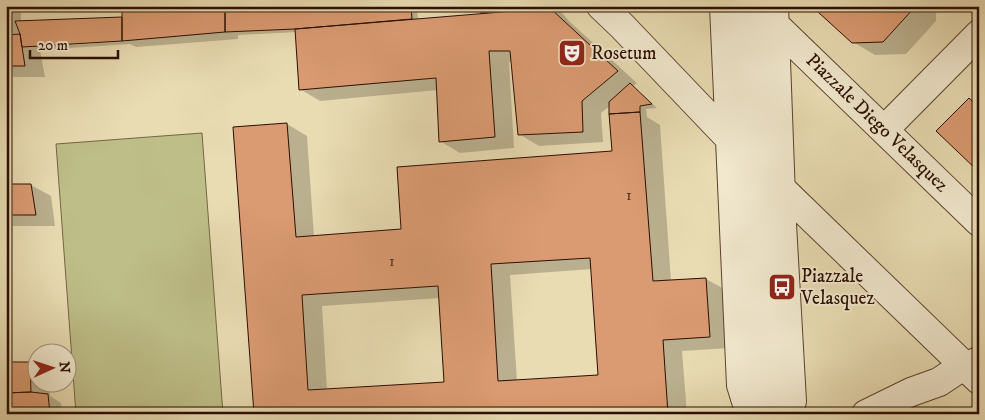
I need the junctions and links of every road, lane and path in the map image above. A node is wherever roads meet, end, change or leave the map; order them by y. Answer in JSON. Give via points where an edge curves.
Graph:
{"nodes":[{"id":1,"x":601,"y":6,"type":"edge"},
{"id":2,"x":724,"y":6,"type":"edge"},
{"id":3,"x":749,"y":6,"type":"edge"},
{"id":4,"x":768,"y":12,"type":"edge"},
{"id":5,"x":979,"y":34,"type":"edge"},
{"id":6,"x":884,"y":130,"type":"junction"},
{"id":7,"x":730,"y":139,"type":"junction"},
{"id":8,"x":757,"y":164,"type":"junction"},
{"id":9,"x":782,"y":189,"type":"junction"},
{"id":10,"x":979,"y":222,"type":"edge"},
{"id":11,"x":974,"y":369,"type":"edge"},
{"id":12,"x":915,"y":403,"type":"edge"},
{"id":13,"x":750,"y":414,"type":"edge"},
{"id":14,"x":768,"y":414,"type":"edge"},
{"id":15,"x":787,"y":414,"type":"edge"},
{"id":16,"x":866,"y":414,"type":"edge"}],
"edges":[{"from":1,"to":7,"type":"street"},
{"from":2,"to":7,"type":"street"},
{"from":3,"to":8,"type":"street"},
{"from":4,"to":6,"type":"street","name":"Piazzale Diego Velasquez"},
{"from":4,"to":9,"type":"street","name":"Piazzale Diego Velasquez"},
{"from":5,"to":6,"type":"street"},
{"from":6,"to":10,"type":"street","name":"Piazzale Diego Velasquez"},
{"from":7,"to":8,"type":"street"},
{"from":7,"to":13,"type":"street","via":[[741,385]]},
{"from":8,"to":9,"type":"street"},
{"from":8,"to":14,"type":"street"},
{"from":9,"to":11,"type":"street"},
{"from":9,"to":15,"type":"street","name":"Piazzale Diego Velasquez","via":[[792,401]]},
{"from":11,"to":12,"type":"street","via":[[939,382]]},
{"from":12,"to":16,"type":"street"}]}
